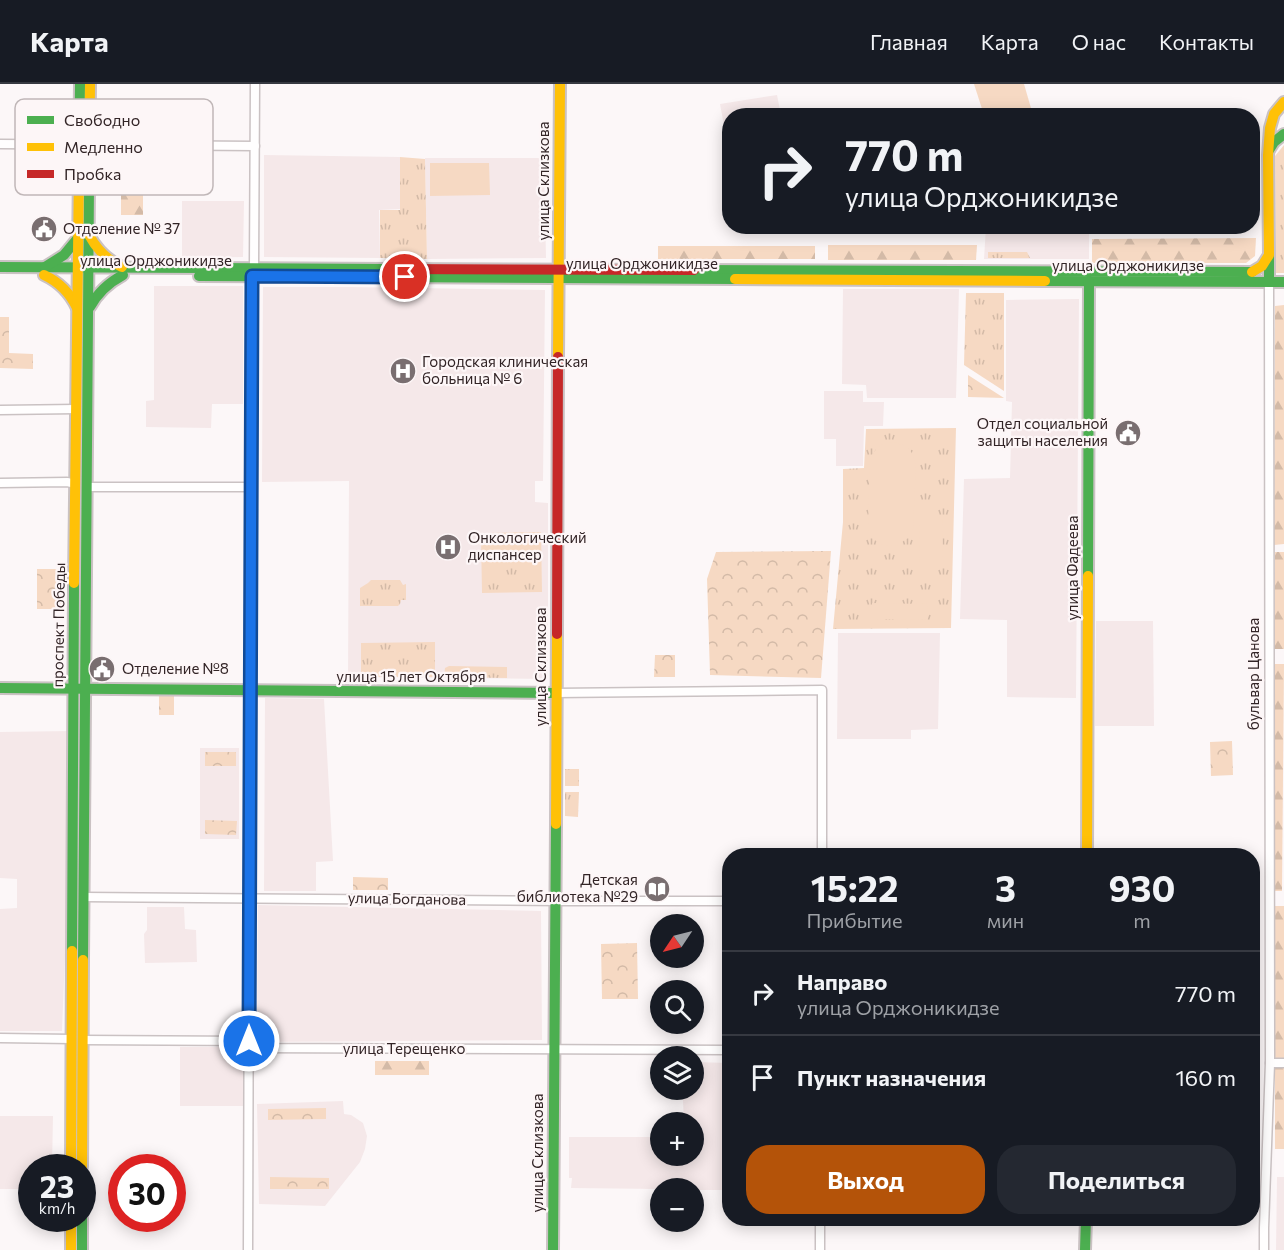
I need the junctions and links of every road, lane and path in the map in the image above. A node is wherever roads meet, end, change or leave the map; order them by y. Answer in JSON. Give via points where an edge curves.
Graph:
{"nodes":[{"id":1,"x":80,"y":84,"type":"edge"},
{"id":2,"x":90,"y":84,"type":"edge"},
{"id":3,"x":255,"y":84,"type":"edge"},
{"id":4,"x":560,"y":84,"type":"edge"},
{"id":5,"x":81,"y":99,"type":"edge"},
{"id":6,"x":89,"y":99,"type":"edge"},
{"id":7,"x":1284,"y":102,"type":"edge"},
{"id":8,"x":1284,"y":134,"type":"edge"},
{"id":9,"x":0,"y":144,"type":"edge"},
{"id":10,"x":15,"y":144,"type":"edge"},
{"id":11,"x":213,"y":146,"type":"edge"},
{"id":12,"x":255,"y":146,"type":"junction"},
{"id":13,"x":1268,"y":151,"type":"junction"},
{"id":14,"x":84,"y":195,"type":"edge"},
{"id":15,"x":84,"y":235,"type":"junction"},
{"id":16,"x":1269,"y":255,"type":"junction"},
{"id":17,"x":0,"y":267,"type":"edge"},
{"id":18,"x":44,"y":271,"type":"junction"},
{"id":19,"x":84,"y":271,"type":"junction"},
{"id":20,"x":123,"y":271,"type":"junction"},
{"id":21,"x":972,"y":271,"type":"junction"},
{"id":22,"x":253,"y":272,"type":"junction"},
{"id":23,"x":559,"y":274,"type":"junction"},
{"id":24,"x":0,"y":275,"type":"edge"},
{"id":25,"x":962,"y":280,"type":"junction"},
{"id":26,"x":1089,"y":281,"type":"junction"},
{"id":27,"x":1269,"y":282,"type":"junction"},
{"id":28,"x":1284,"y":282,"type":"edge"},
{"id":29,"x":83,"y":311,"type":"junction"},
{"id":30,"x":77,"y":409,"type":"junction"},
{"id":31,"x":0,"y":410,"type":"edge"},
{"id":32,"x":0,"y":483,"type":"edge"},
{"id":33,"x":82,"y":485,"type":"junction"},
{"id":34,"x":251,"y":487,"type":"junction"},
{"id":35,"x":0,"y":688,"type":"edge"},
{"id":36,"x":74,"y":689,"type":"junction"},
{"id":37,"x":86,"y":689,"type":"junction"},
{"id":38,"x":250,"y":690,"type":"junction"},
{"id":39,"x":556,"y":693,"type":"junction"},
{"id":40,"x":822,"y":848,"type":"edge"},
{"id":41,"x":1087,"y":848,"type":"edge"},
{"id":42,"x":84,"y":897,"type":"junction"},
{"id":43,"x":249,"y":898,"type":"junction"},
{"id":44,"x":722,"y":900,"type":"edge"},
{"id":45,"x":555,"y":901,"type":"junction"},
{"id":46,"x":0,"y":1038,"type":"edge"},
{"id":47,"x":78,"y":1040,"type":"junction"},
{"id":48,"x":249,"y":1041,"type":"junction"},
{"id":49,"x":554,"y":1050,"type":"junction"},
{"id":50,"x":722,"y":1050,"type":"edge"},
{"id":51,"x":1270,"y":1063,"type":"junction"},
{"id":52,"x":1284,"y":1063,"type":"edge"},
{"id":53,"x":72,"y":1154,"type":"edge"},
{"id":54,"x":82,"y":1154,"type":"edge"},
{"id":55,"x":820,"y":1226,"type":"edge"},
{"id":56,"x":1086,"y":1226,"type":"edge"},
{"id":57,"x":71,"y":1232,"type":"edge"},
{"id":58,"x":82,"y":1232,"type":"edge"},
{"id":59,"x":71,"y":1250,"type":"edge"},
{"id":60,"x":82,"y":1250,"type":"edge"},
{"id":61,"x":248,"y":1250,"type":"edge"},
{"id":62,"x":553,"y":1250,"type":"edge"},
{"id":63,"x":820,"y":1250,"type":"edge"},
{"id":64,"x":1085,"y":1250,"type":"edge"},
{"id":65,"x":1264,"y":1250,"type":"edge"}],
"edges":[{"from":1,"to":5,"type":"main road","name":"проспект Победы"},
{"from":2,"to":6,"type":"main road","name":"проспект Победы"},
{"from":3,"to":12,"type":"street"},
{"from":4,"to":23,"type":"main road","name":"улица Склизкова"},
{"from":7,"to":13,"type":"main road","name":"бульвар Цанова","via":[[1272,119]]},
{"from":8,"to":13,"type":"main road"},
{"from":9,"to":10,"type":"street"},
{"from":11,"to":12,"type":"street"},
{"from":12,"to":22,"type":"street"},
{"from":13,"to":16,"type":"main road","name":"бульвар Цанова"},
{"from":14,"to":15,"type":"main road","name":"проспект Победы"},
{"from":15,"to":18,"type":"main road"},
{"from":15,"to":19,"type":"main road","name":"проспект Победы"},
{"from":15,"to":20,"type":"main road"},
{"from":16,"to":21,"type":"main road","name":"улица Орджоникидзе","via":[[1263,266],[1251,272]]},
{"from":16,"to":27,"type":"main road","name":"бульвар Цанова"},
{"from":17,"to":18,"type":"main road","name":"улица Орджоникидзе"},
{"from":18,"to":19,"type":"main road","name":"улица Орджоникидзе"},
{"from":18,"to":24,"type":"main road","name":"улица Орджоникидзе"},
{"from":18,"to":29,"type":"main road","via":[[64,287]]},
{"from":19,"to":20,"type":"main road","name":"улица Орджоникидзе"},
{"from":19,"to":29,"type":"main road","name":"проспект Победы"},
{"from":20,"to":22,"type":"main road","name":"улица Орджоникидзе"},
{"from":20,"to":29,"type":"main road"},
{"from":21,"to":23,"type":"main road","name":"улица Орджоникидзе"},
{"from":21,"to":25,"type":"main road"},
{"from":22,"to":23,"type":"main road","name":"улица Орджоникидзе"},
{"from":22,"to":34,"type":"street"},
{"from":23,"to":25,"type":"main road","name":"улица Орджоникидзе"},
{"from":23,"to":39,"type":"main road","name":"улица Склизкова"},
{"from":25,"to":26,"type":"main road","name":"улица Орджоникидзе"},
{"from":26,"to":27,"type":"main road","name":"улица Орджоникидзе"},
{"from":26,"to":41,"type":"main road","name":"улица Фадеева"},
{"from":27,"to":28,"type":"main road","name":"улица Орджоникидзе"},
{"from":27,"to":51,"type":"street","name":"бульвар Цанова"},
{"from":29,"to":30,"type":"main road","name":"проспект Победы"},
{"from":29,"to":33,"type":"main road","name":"проспект Победы"},
{"from":30,"to":31,"type":"street"},
{"from":30,"to":33,"type":"main road","name":"проспект Победы"},
{"from":32,"to":33,"type":"street"},
{"from":33,"to":34,"type":"street"},
{"from":33,"to":36,"type":"main road","name":"проспект Победы"},
{"from":33,"to":37,"type":"main road","name":"проспект Победы"},
{"from":34,"to":38,"type":"street"},
{"from":35,"to":36,"type":"main road","name":"улица 15 лет Октября"},
{"from":36,"to":37,"type":"main road","name":"улица 15 лет Октября"},
{"from":36,"to":47,"type":"main road","name":"проспект Победы"},
{"from":37,"to":38,"type":"main road","name":"улица 15 лет Октября"},
{"from":37,"to":42,"type":"main road","name":"проспект Победы"},
{"from":38,"to":39,"type":"main road","name":"улица 15 лет Октября"},
{"from":38,"to":43,"type":"street"},
{"from":39,"to":40,"type":"street","name":"улица 15 лет Октября","via":[[822,690]]},
{"from":39,"to":45,"type":"main road","name":"улица Склизкова"},
{"from":42,"to":43,"type":"street","name":"улица Богданова"},
{"from":42,"to":47,"type":"main road","name":"проспект Победы"},
{"from":43,"to":45,"type":"street","name":"улица Богданова"},
{"from":43,"to":48,"type":"street"},
{"from":44,"to":45,"type":"street","name":"улица Богданова"},
{"from":45,"to":49,"type":"main road","name":"улица Склизкова"},
{"from":46,"to":47,"type":"street","name":"улица Терещенко"},
{"from":47,"to":48,"type":"street","name":"улица Терещенко"},
{"from":47,"to":53,"type":"main road","name":"проспект Победы"},
{"from":47,"to":54,"type":"main road","name":"проспект Победы"},
{"from":48,"to":49,"type":"street","name":"улица Терещенко","via":[[253,1048]]},
{"from":48,"to":61,"type":"street"},
{"from":49,"to":50,"type":"street","name":"улица Терещенко"},
{"from":49,"to":62,"type":"main road","name":"улица Склизкова"},
{"from":51,"to":52,"type":"street"},
{"from":51,"to":65,"type":"street","name":"бульвар Цанова"},
{"from":55,"to":63,"type":"street"},
{"from":56,"to":64,"type":"main road"},
{"from":57,"to":59,"type":"main road"},
{"from":58,"to":60,"type":"main road"}]}
